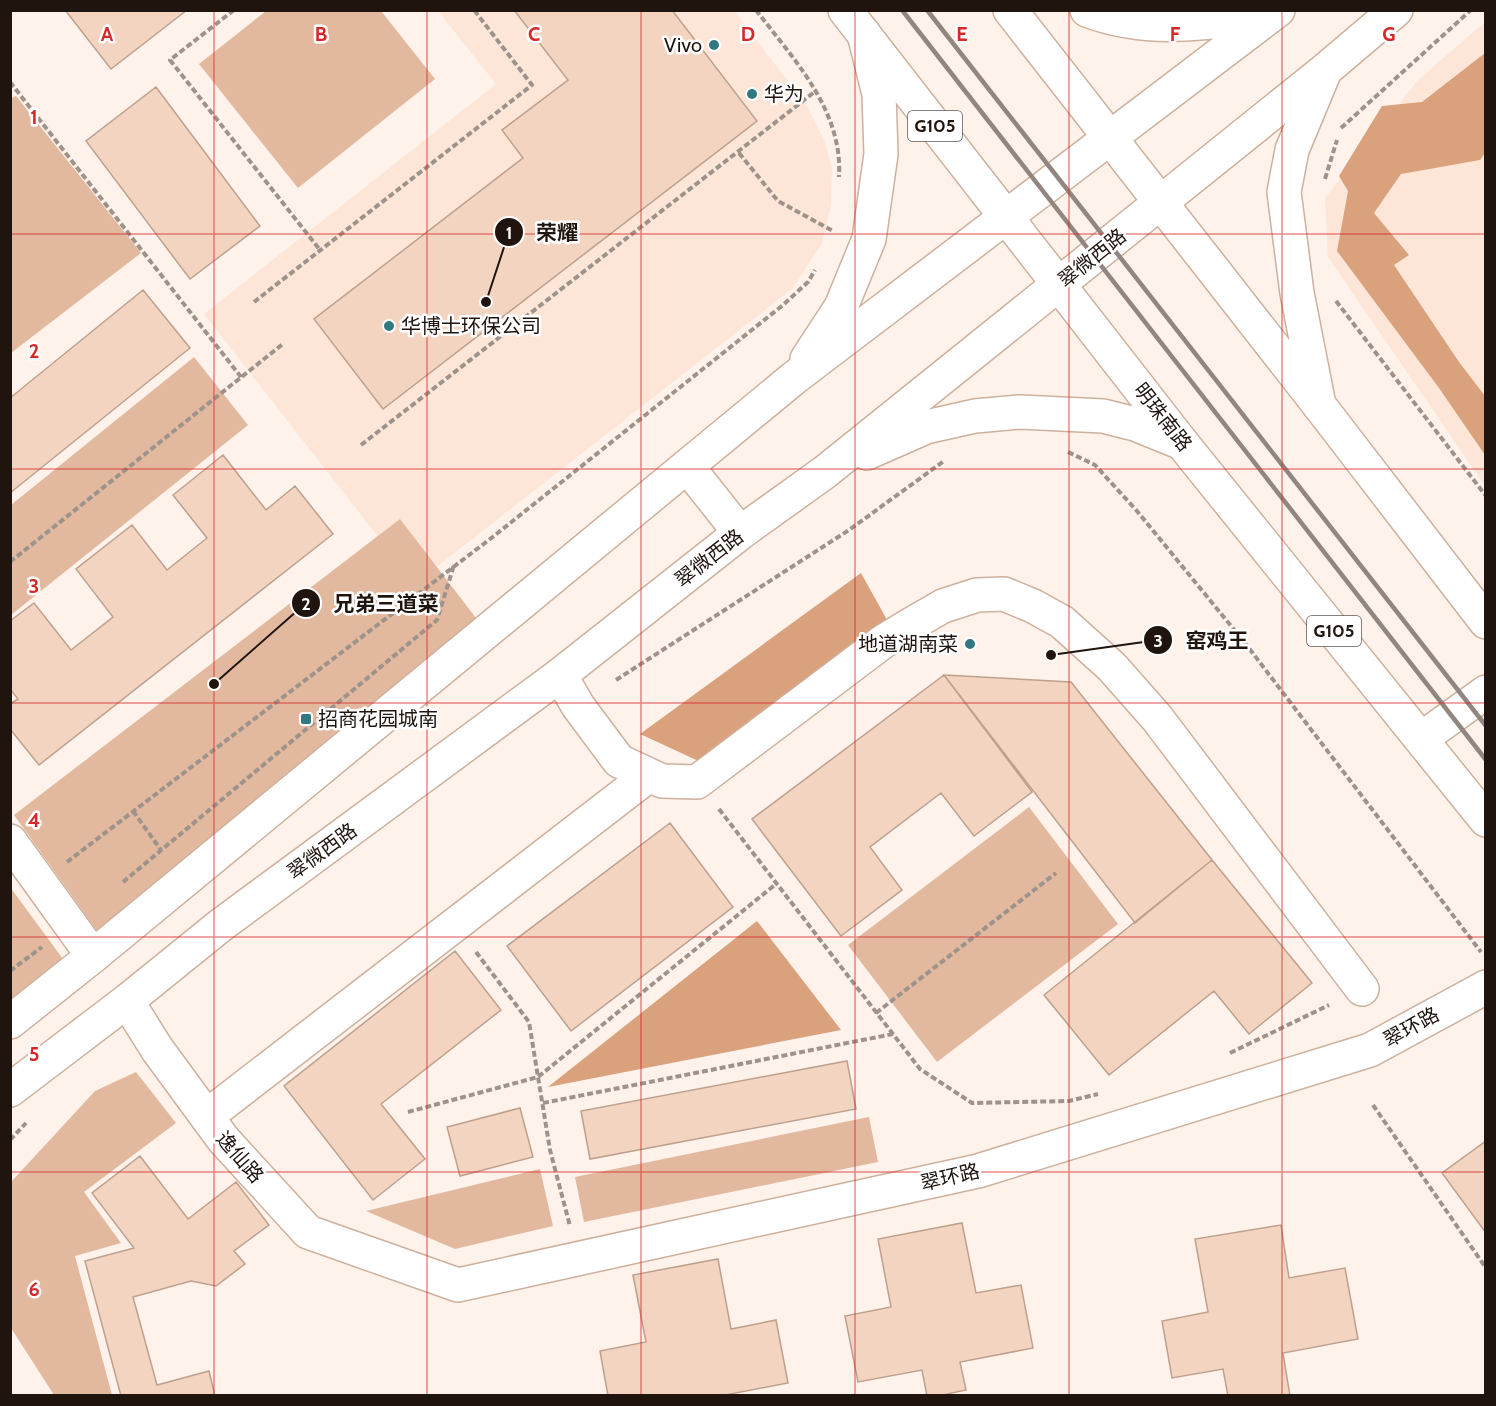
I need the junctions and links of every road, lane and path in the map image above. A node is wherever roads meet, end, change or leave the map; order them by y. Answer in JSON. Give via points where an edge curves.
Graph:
{"nodes":[{"id":1,"x":234,"y":10,"type":"edge"},
{"id":2,"x":474,"y":10,"type":"edge"},
{"id":3,"x":756,"y":10,"type":"edge"},
{"id":4,"x":1010,"y":10,"type":"edge"},
{"id":5,"x":1088,"y":10,"type":"edge"},
{"id":6,"x":1396,"y":10,"type":"edge"},
{"id":7,"x":1471,"y":10,"type":"edge"},
{"id":8,"x":1277,"y":11,"type":"edge"},
{"id":9,"x":855,"y":22,"type":"edge"},
{"id":10,"x":1324,"y":71,"type":"junction"},
{"id":11,"x":10,"y":82,"type":"edge"},
{"id":12,"x":817,"y":90,"type":"junction"},
{"id":13,"x":1109,"y":138,"type":"junction"},
{"id":14,"x":739,"y":153,"type":"junction"},
{"id":15,"x":1322,"y":187,"type":"dead end"},
{"id":16,"x":838,"y":188,"type":"dead end"},
{"id":17,"x":1161,"y":203,"type":"junction"},
{"id":18,"x":1006,"y":217,"type":"junction"},
{"id":19,"x":836,"y":220,"type":"dead end"},
{"id":20,"x":833,"y":231,"type":"junction"},
{"id":21,"x":829,"y":242,"type":"dead end"},
{"id":22,"x":320,"y":250,"type":"junction"},
{"id":23,"x":820,"y":263,"type":"dead end"},
{"id":24,"x":1059,"y":285,"type":"junction"},
{"id":25,"x":1332,"y":295,"type":"dead end"},
{"id":26,"x":254,"y":302,"type":"dead end"},
{"id":27,"x":284,"y":342,"type":"dead end"},
{"id":28,"x":242,"y":377,"type":"junction"},
{"id":29,"x":794,"y":378,"type":"junction"},
{"id":30,"x":1319,"y":405,"type":"junction"},
{"id":31,"x":1182,"y":443,"type":"junction"},
{"id":32,"x":361,"y":445,"type":"dead end"},
{"id":33,"x":687,"y":466,"type":"junction"},
{"id":34,"x":825,"y":472,"type":"junction"},
{"id":35,"x":1485,"y":496,"type":"edge"},
{"id":36,"x":740,"y":533,"type":"junction"},
{"id":37,"x":10,"y":562,"type":"edge"},
{"id":38,"x":454,"y":565,"type":"junction"},
{"id":39,"x":1485,"y":622,"type":"edge"},
{"id":40,"x":560,"y":675,"type":"junction"},
{"id":41,"x":1485,"y":692,"type":"edge"},
{"id":42,"x":1421,"y":739,"type":"junction"},
{"id":43,"x":649,"y":775,"type":"junction"},
{"id":44,"x":697,"y":782,"type":"junction"},
{"id":45,"x":1485,"y":820,"type":"edge"},
{"id":46,"x":10,"y":841,"type":"edge"},
{"id":47,"x":1056,"y":873,"type":"dead end"},
{"id":48,"x":40,"y":883,"type":"junction"},
{"id":49,"x":776,"y":884,"type":"junction"},
{"id":50,"x":116,"y":887,"type":"dead end"},
{"id":51,"x":71,"y":925,"type":"junction"},
{"id":52,"x":455,"y":925,"type":"junction"},
{"id":53,"x":93,"y":956,"type":"junction"},
{"id":54,"x":10,"y":972,"type":"edge"},
{"id":55,"x":1485,"y":987,"type":"edge"},
{"id":56,"x":1362,"y":989,"type":"joint"},
{"id":57,"x":127,"y":1001,"type":"junction"},
{"id":58,"x":876,"y":1013,"type":"junction"},
{"id":59,"x":10,"y":1022,"type":"edge"},
{"id":60,"x":892,"y":1034,"type":"junction"},
{"id":61,"x":1229,"y":1054,"type":"dead end"},
{"id":62,"x":538,"y":1077,"type":"junction"},
{"id":63,"x":10,"y":1090,"type":"edge"},
{"id":64,"x":1102,"y":1093,"type":"dead end"},
{"id":65,"x":543,"y":1103,"type":"junction"},
{"id":66,"x":1373,"y":1105,"type":"dead end"},
{"id":67,"x":408,"y":1112,"type":"dead end"},
{"id":68,"x":207,"y":1116,"type":"junction"},
{"id":69,"x":578,"y":1259,"type":"junction"},
{"id":70,"x":394,"y":1263,"type":"joint"},
{"id":71,"x":1485,"y":1268,"type":"edge"}],
"edges":[{"from":1,"to":22,"type":"path","via":[[170,60]]},
{"from":2,"to":22,"type":"path","via":[[532,85]]},
{"from":3,"to":12,"type":"path"},
{"from":4,"to":13,"type":"main road"},
{"from":5,"to":8,"type":"main road","via":[[1163,25],[1194,25]]},
{"from":6,"to":10,"type":"main road","name":"翠微西路"},
{"from":7,"to":15,"type":"path","via":[[1342,127]]},
{"from":8,"to":13,"type":"main road"},
{"from":9,"to":18,"type":"main road","name":"明珠南路","number":"G105"},
{"from":9,"to":29,"type":"main road","via":[[879,94],[881,154],[868,239],[841,307]]},
{"from":10,"to":17,"type":"main road","name":"翠微西路"},
{"from":10,"to":30,"type":"main road","via":[[1292,150],[1284,192],[1297,292]]},
{"from":11,"to":28,"type":"path"},
{"from":12,"to":14,"type":"path"},
{"from":12,"to":16,"type":"path","via":[[832,122],[840,166]]},
{"from":13,"to":17,"type":"main road"},
{"from":13,"to":18,"type":"main road"},
{"from":14,"to":20,"type":"path","via":[[778,201]]},
{"from":14,"to":32,"type":"path"},
{"from":17,"to":24,"type":"main road","name":"翠微西路"},
{"from":17,"to":30,"type":"main road"},
{"from":18,"to":24,"type":"main road","name":"明珠南路","number":"G105"},
{"from":18,"to":29,"type":"main road"},
{"from":19,"to":20,"type":"path"},
{"from":20,"to":21,"type":"path"},
{"from":22,"to":26,"type":"path"},
{"from":23,"to":38,"type":"path","via":[[808,282],[783,305]]},
{"from":24,"to":31,"type":"main road","name":"明珠南路","number":"G105"},
{"from":24,"to":34,"type":"main road","name":"翠微西路"},
{"from":25,"to":35,"type":"path"},
{"from":27,"to":28,"type":"path"},
{"from":28,"to":37,"type":"path"},
{"from":29,"to":33,"type":"main road"},
{"from":30,"to":39,"type":"main road"},
{"from":31,"to":34,"type":"main road","via":[[1103,416],[1020,412],[975,416],[926,427]]},
{"from":31,"to":42,"type":"main road","name":"明珠南路","number":"G105"},
{"from":33,"to":36,"type":"main road"},
{"from":33,"to":53,"type":"main road"},
{"from":34,"to":36,"type":"main road","name":"翠微西路"},
{"from":36,"to":40,"type":"main road","name":"翠微西路"},
{"from":38,"to":48,"type":"path"},
{"from":38,"to":50,"type":"path","via":[[437,620]]},
{"from":40,"to":43,"type":"main road","via":[[619,760]]},
{"from":40,"to":57,"type":"main road","name":"翠微西路","via":[[221,925]]},
{"from":41,"to":42,"type":"main road"},
{"from":42,"to":45,"type":"main road","name":"明珠南路","number":"G105"},
{"from":43,"to":44,"type":"main road","via":[[662,781]]},
{"from":43,"to":52,"type":"main road"},
{"from":44,"to":49,"type":"path"},
{"from":44,"to":56,"type":"main road","via":[[910,624],[943,606],[977,595],[1004,594],[1062,622],[1112,667],[1157,718]]},
{"from":46,"to":48,"type":"main road"},
{"from":47,"to":58,"type":"path"},
{"from":48,"to":51,"type":"main road"},
{"from":49,"to":58,"type":"path"},
{"from":49,"to":62,"type":"path"},
{"from":51,"to":53,"type":"main road"},
{"from":51,"to":54,"type":"path"},
{"from":52,"to":62,"type":"path","via":[[529,1022]]},
{"from":52,"to":68,"type":"main road"},
{"from":53,"to":59,"type":"main road"},
{"from":55,"to":69,"type":"main road","name":"翠环路","via":[[1370,1050],[978,1171]]},
{"from":56,"to":61,"type":"path"},
{"from":57,"to":63,"type":"main road","name":"翠微西路"},
{"from":57,"to":68,"type":"main road","name":"逸仙路"},
{"from":58,"to":60,"type":"path"},
{"from":60,"to":64,"type":"path","via":[[920,1069],[972,1103],[1069,1101]]},
{"from":60,"to":65,"type":"path"},
{"from":62,"to":65,"type":"path"},
{"from":62,"to":67,"type":"path"},
{"from":65,"to":69,"type":"path","via":[[550,1150]]},
{"from":66,"to":71,"type":"path"},
{"from":68,"to":70,"type":"main road","name":"逸仙路","via":[[223,1139],[308,1232]]},
{"from":69,"to":70,"type":"main road","name":"翠环路","via":[[458,1285]]}]}
